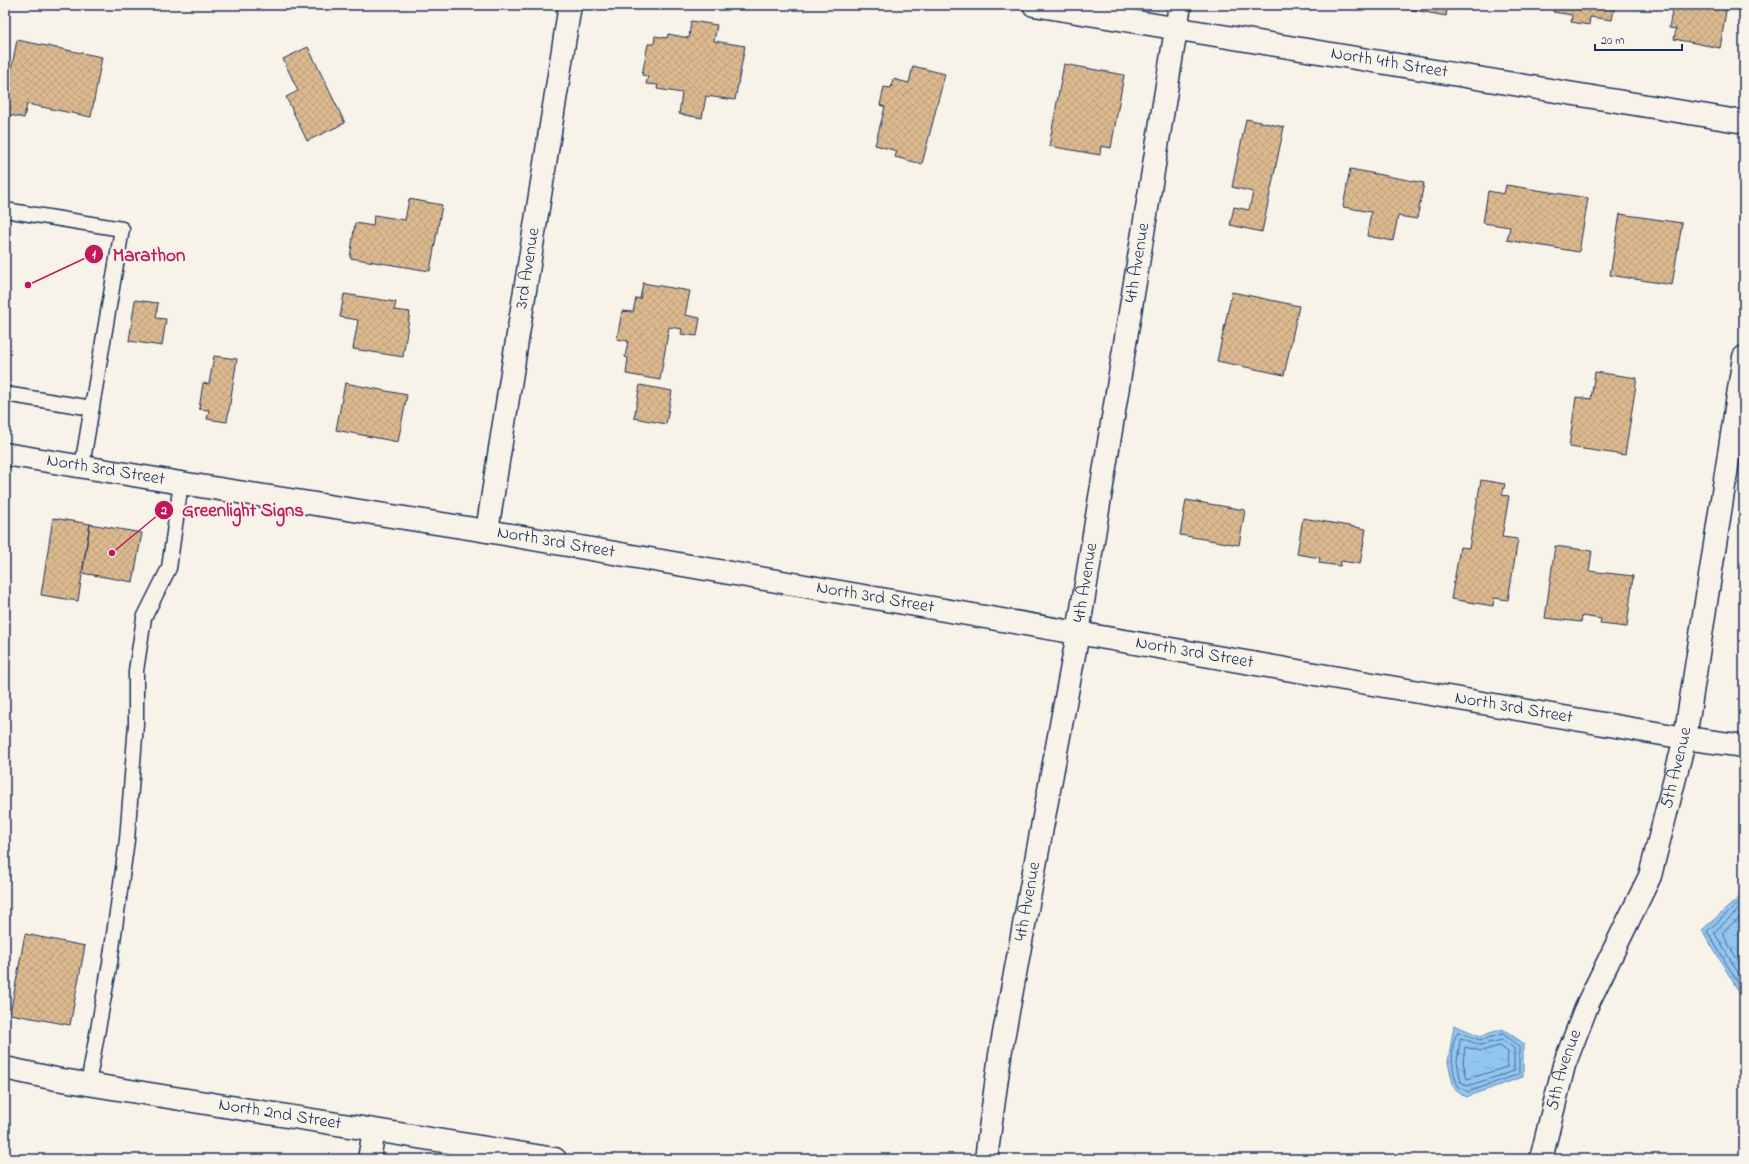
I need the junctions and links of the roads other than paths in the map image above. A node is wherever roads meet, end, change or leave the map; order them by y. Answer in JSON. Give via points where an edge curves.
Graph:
{"nodes":[{"id":1,"x":570,"y":5,"type":"edge"},
{"id":2,"x":1034,"y":5,"type":"edge"},
{"id":3,"x":1180,"y":5,"type":"edge"},
{"id":4,"x":1176,"y":29,"type":"junction"},
{"id":5,"x":1744,"y":122,"type":"edge"},
{"id":6,"x":5,"y":210,"type":"edge"},
{"id":7,"x":1744,"y":358,"type":"edge"},
{"id":8,"x":5,"y":394,"type":"edge"},
{"id":9,"x":92,"y":408,"type":"junction"},
{"id":10,"x":5,"y":454,"type":"edge"},
{"id":11,"x":82,"y":466,"type":"junction"},
{"id":12,"x":181,"y":483,"type":"junction"},
{"id":13,"x":487,"y":531,"type":"junction"},
{"id":14,"x":1078,"y":633,"type":"junction"},
{"id":15,"x":1685,"y":738,"type":"junction"},
{"id":16,"x":1744,"y":746,"type":"edge"},
{"id":17,"x":5,"y":1068,"type":"edge"},
{"id":18,"x":88,"y":1084,"type":"junction"},
{"id":19,"x":374,"y":1130,"type":"junction"},
{"id":20,"x":369,"y":1159,"type":"edge"},
{"id":21,"x":555,"y":1159,"type":"edge"},
{"id":22,"x":986,"y":1159,"type":"edge"},
{"id":23,"x":1540,"y":1159,"type":"edge"}],
"edges":[{"from":1,"to":13,"type":"street","name":"3rd Avenue"},
{"from":2,"to":4,"type":"street","name":"North 4th Street"},
{"from":3,"to":4,"type":"street","name":"4th Avenue"},
{"from":4,"to":5,"type":"street","name":"North 4th Street"},
{"from":4,"to":14,"type":"street","name":"4th Avenue"},
{"from":6,"to":9,"type":"lane","via":[[122,229]]},
{"from":7,"to":15,"type":"street","name":"5th Avenue"},
{"from":8,"to":9,"type":"lane"},
{"from":9,"to":11,"type":"lane"},
{"from":10,"to":11,"type":"street","name":"North 3rd Street"},
{"from":11,"to":12,"type":"street","name":"North 3rd Street"},
{"from":12,"to":13,"type":"street","name":"North 3rd Street"},
{"from":12,"to":18,"type":"lane","via":[[169,568],[144,618],[136,671],[136,724],[127,840],[110,963]]},
{"from":13,"to":14,"type":"street","name":"North 3rd Street"},
{"from":14,"to":15,"type":"street","name":"North 3rd Street"},
{"from":14,"to":22,"type":"street","name":"4th Avenue","via":[[1000,1055]]},
{"from":15,"to":16,"type":"street","name":"North 3rd Street"},
{"from":15,"to":23,"type":"street","name":"5th Avenue","via":[[1650,876],[1588,1003],[1564,1065]]},
{"from":17,"to":18,"type":"street","name":"North 2nd Street"},
{"from":18,"to":19,"type":"street","name":"North 2nd Street"},
{"from":19,"to":20,"type":"street"},
{"from":19,"to":21,"type":"street","name":"North 2nd Street"}]}
